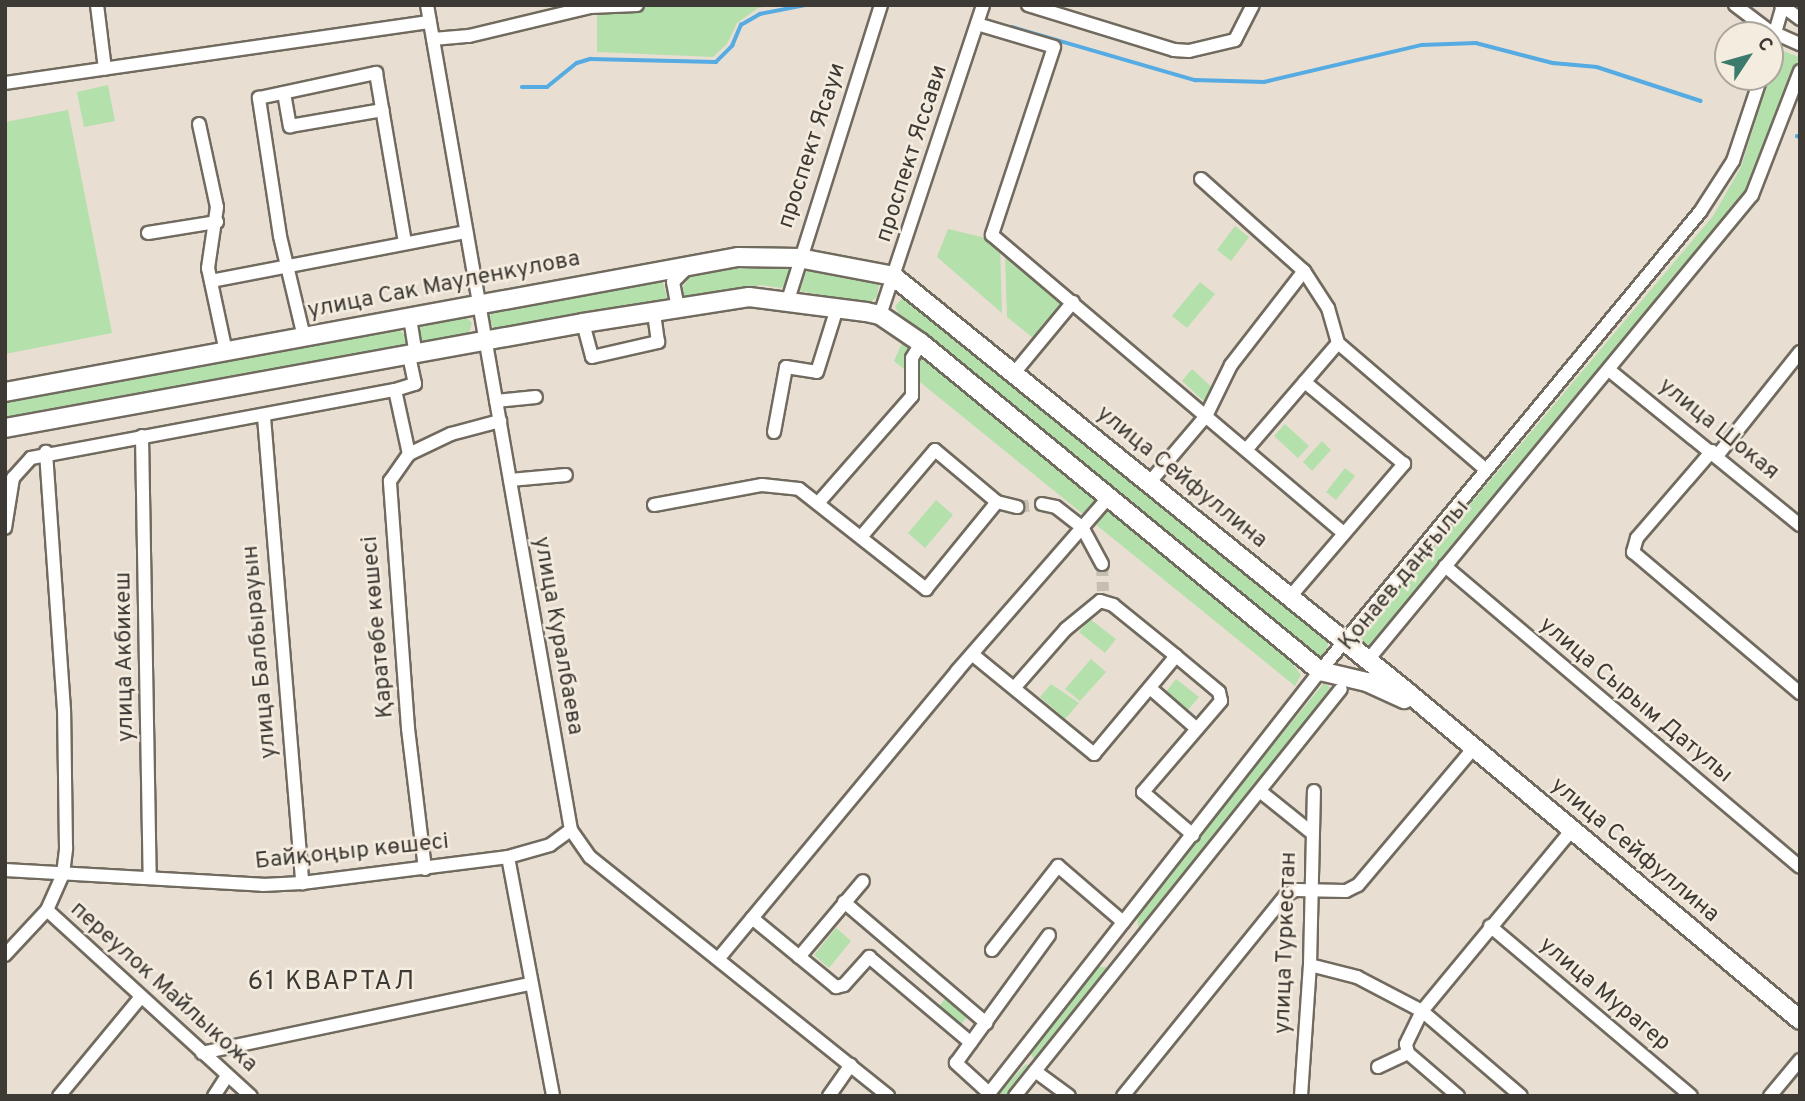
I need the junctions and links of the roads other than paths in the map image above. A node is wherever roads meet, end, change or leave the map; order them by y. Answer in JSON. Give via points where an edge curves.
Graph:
{"nodes":[{"id":1,"x":97,"y":5,"type":"edge"},
{"id":2,"x":427,"y":5,"type":"edge"},
{"id":3,"x":637,"y":5,"type":"edge"},
{"id":4,"x":881,"y":5,"type":"edge"},
{"id":5,"x":984,"y":5,"type":"edge"},
{"id":6,"x":1028,"y":5,"type":"edge"},
{"id":7,"x":1253,"y":5,"type":"edge"},
{"id":8,"x":1735,"y":5,"type":"edge"},
{"id":9,"x":590,"y":6,"type":"edge"},
{"id":10,"x":1782,"y":6,"type":"edge"},
{"id":11,"x":1071,"y":10,"type":"edge"},
{"id":12,"x":1800,"y":19,"type":"edge"},
{"id":13,"x":1758,"y":21,"type":"edge"},
{"id":14,"x":430,"y":22,"type":"junction"},
{"id":15,"x":977,"y":24,"type":"junction"},
{"id":16,"x":1784,"y":37,"type":"edge"},
{"id":17,"x":433,"y":39,"type":"junction"},
{"id":18,"x":1800,"y":44,"type":"edge"},
{"id":19,"x":106,"y":69,"type":"junction"},
{"id":20,"x":1800,"y":71,"type":"edge"},
{"id":21,"x":5,"y":83,"type":"edge"},
{"id":22,"x":1756,"y":91,"type":"edge"},
{"id":23,"x":284,"y":93,"type":"junction"},
{"id":24,"x":383,"y":110,"type":"junction"},
{"id":25,"x":200,"y":124,"type":"dead end"},
{"id":26,"x":1201,"y":179,"type":"dead end"},
{"id":27,"x":217,"y":222,"type":"junction"},
{"id":28,"x":466,"y":232,"type":"junction"},
{"id":29,"x":148,"y":233,"type":"dead end"},
{"id":30,"x":405,"y":242,"type":"junction"},
{"id":31,"x":799,"y":258,"type":"junction"},
{"id":32,"x":286,"y":265,"type":"junction"},
{"id":33,"x":690,"y":265,"type":"junction"},
{"id":34,"x":1304,"y":271,"type":"junction"},
{"id":35,"x":893,"y":276,"type":"junction"},
{"id":36,"x":211,"y":281,"type":"junction"},
{"id":37,"x":788,"y":300,"type":"junction"},
{"id":38,"x":1073,"y":302,"type":"junction"},
{"id":39,"x":479,"y":303,"type":"junction"},
{"id":40,"x":678,"y":308,"type":"junction"},
{"id":41,"x":837,"y":308,"type":"junction"},
{"id":42,"x":654,"y":312,"type":"junction"},
{"id":43,"x":880,"y":315,"type":"junction"},
{"id":44,"x":410,"y":318,"type":"junction"},
{"id":45,"x":583,"y":323,"type":"junction"},
{"id":46,"x":304,"y":337,"type":"junction"},
{"id":47,"x":485,"y":341,"type":"junction"},
{"id":48,"x":921,"y":343,"type":"junction"},
{"id":49,"x":1338,"y":343,"type":"junction"},
{"id":50,"x":226,"y":352,"type":"junction"},
{"id":51,"x":1800,"y":352,"type":"edge"},
{"id":52,"x":413,"y":354,"type":"junction"},
{"id":53,"x":1795,"y":368,"type":"edge"},
{"id":54,"x":1609,"y":370,"type":"junction"},
{"id":55,"x":1014,"y":372,"type":"junction"},
{"id":56,"x":1305,"y":382,"type":"junction"},
{"id":57,"x":395,"y":390,"type":"junction"},
{"id":58,"x":5,"y":392,"type":"edge"},
{"id":59,"x":536,"y":397,"type":"dead end"},
{"id":60,"x":496,"y":401,"type":"junction"},
{"id":61,"x":1206,"y":416,"type":"junction"},
{"id":62,"x":264,"y":417,"type":"junction"},
{"id":63,"x":500,"y":421,"type":"junction"},
{"id":64,"x":5,"y":428,"type":"edge"},
{"id":65,"x":774,"y":432,"type":"dead end"},
{"id":66,"x":142,"y":436,"type":"junction"},
{"id":67,"x":1246,"y":450,"type":"junction"},
{"id":68,"x":46,"y":452,"type":"junction"},
{"id":69,"x":1714,"y":453,"type":"junction"},
{"id":70,"x":409,"y":454,"type":"junction"},
{"id":71,"x":1485,"y":469,"type":"junction"},
{"id":72,"x":566,"y":475,"type":"dead end"},
{"id":73,"x":510,"y":480,"type":"junction"},
{"id":74,"x":1149,"y":483,"type":"junction"},
{"id":75,"x":1108,"y":498,"type":"junction"},
{"id":76,"x":819,"y":502,"type":"junction"},
{"id":77,"x":997,"y":502,"type":"junction"},
{"id":78,"x":1042,"y":504,"type":"tunnel mouth"},
{"id":79,"x":654,"y":505,"type":"dead end"},
{"id":80,"x":1017,"y":506,"type":"tunnel mouth"},
{"id":81,"x":1800,"y":525,"type":"edge"},
{"id":82,"x":1082,"y":527,"type":"junction"},
{"id":83,"x":5,"y":528,"type":"edge"},
{"id":84,"x":1344,"y":533,"type":"junction"},
{"id":85,"x":861,"y":537,"type":"junction"},
{"id":86,"x":1102,"y":564,"type":"tunnel mouth"},
{"id":87,"x":1445,"y":566,"type":"junction"},
{"id":88,"x":1289,"y":598,"type":"junction"},
{"id":89,"x":1344,"y":642,"type":"junction"},
{"id":90,"x":972,"y":654,"type":"junction"},
{"id":91,"x":1176,"y":656,"type":"junction"},
{"id":92,"x":1368,"y":660,"type":"junction"},
{"id":93,"x":1320,"y":671,"type":"junction"},
{"id":94,"x":1346,"y":684,"type":"junction"},
{"id":95,"x":1015,"y":687,"type":"junction"},
{"id":96,"x":1150,"y":688,"type":"junction"},
{"id":97,"x":1800,"y":693,"type":"edge"},
{"id":98,"x":1436,"y":720,"type":"junction"},
{"id":99,"x":1197,"y":729,"type":"junction"},
{"id":100,"x":1473,"y":749,"type":"junction"},
{"id":101,"x":1314,"y":791,"type":"dead end"},
{"id":102,"x":1261,"y":792,"type":"junction"},
{"id":103,"x":571,"y":830,"type":"junction"},
{"id":104,"x":1571,"y":831,"type":"junction"},
{"id":105,"x":1312,"y":832,"type":"junction"},
{"id":106,"x":1193,"y":835,"type":"junction"},
{"id":107,"x":508,"y":857,"type":"junction"},
{"id":108,"x":1800,"y":867,"type":"edge"},
{"id":109,"x":425,"y":869,"type":"junction"},
{"id":110,"x":5,"y":870,"type":"edge"},
{"id":111,"x":63,"y":874,"type":"junction"},
{"id":112,"x":150,"y":877,"type":"junction"},
{"id":113,"x":863,"y":881,"type":"dead end"},
{"id":114,"x":302,"y":883,"type":"junction"},
{"id":115,"x":1312,"y":891,"type":"junction"},
{"id":116,"x":844,"y":902,"type":"junction"},
{"id":117,"x":47,"y":911,"type":"junction"},
{"id":118,"x":752,"y":918,"type":"junction"},
{"id":119,"x":1124,"y":922,"type":"junction"},
{"id":120,"x":1490,"y":926,"type":"junction"},
{"id":121,"x":1049,"y":936,"type":"dead end"},
{"id":122,"x":992,"y":950,"type":"dead end"},
{"id":123,"x":5,"y":955,"type":"edge"},
{"id":124,"x":799,"y":957,"type":"junction"},
{"id":125,"x":719,"y":958,"type":"junction"},
{"id":126,"x":1310,"y":965,"type":"junction"},
{"id":127,"x":530,"y":984,"type":"junction"},
{"id":128,"x":140,"y":998,"type":"junction"},
{"id":129,"x":1422,"y":1011,"type":"junction"},
{"id":130,"x":1800,"y":1020,"type":"edge"},
{"id":131,"x":986,"y":1023,"type":"junction"},
{"id":132,"x":971,"y":1042,"type":"junction"},
{"id":133,"x":202,"y":1052,"type":"junction"},
{"id":134,"x":1408,"y":1053,"type":"junction"},
{"id":135,"x":1800,"y":1060,"type":"edge"},
{"id":136,"x":851,"y":1065,"type":"junction"},
{"id":137,"x":1378,"y":1067,"type":"dead end"},
{"id":138,"x":1035,"y":1071,"type":"junction"},
{"id":139,"x":227,"y":1076,"type":"junction"},
{"id":140,"x":1440,"y":1090,"type":"edge"},
{"id":141,"x":988,"y":1094,"type":"edge"},
{"id":142,"x":59,"y":1096,"type":"edge"},
{"id":143,"x":214,"y":1096,"type":"edge"},
{"id":144,"x":251,"y":1096,"type":"edge"},
{"id":145,"x":552,"y":1096,"type":"edge"},
{"id":146,"x":828,"y":1096,"type":"edge"},
{"id":147,"x":888,"y":1096,"type":"edge"},
{"id":148,"x":1015,"y":1096,"type":"edge"},
{"id":149,"x":1069,"y":1096,"type":"edge"},
{"id":150,"x":1123,"y":1096,"type":"edge"},
{"id":151,"x":1301,"y":1096,"type":"edge"},
{"id":152,"x":1458,"y":1096,"type":"edge"},
{"id":153,"x":1521,"y":1096,"type":"edge"},
{"id":154,"x":1691,"y":1096,"type":"edge"},
{"id":155,"x":1770,"y":1096,"type":"edge"}],
"edges":[{"from":1,"to":19,"type":"street"},
{"from":2,"to":14,"type":"street","name":"улица Куралбаева"},
{"from":3,"to":9,"type":"street","via":[[603,10]]},
{"from":4,"to":31,"type":"street","name":"проспект Ясауи"},
{"from":5,"to":15,"type":"street","name":"проспект Яссави"},
{"from":6,"to":11,"type":"street"},
{"from":7,"to":11,"type":"street","via":[[1235,40],[1189,51],[1174,50]]},
{"from":8,"to":13,"type":"street"},
{"from":9,"to":17,"type":"street","via":[[468,36]]},
{"from":10,"to":12,"type":"street"},
{"from":14,"to":17,"type":"street","name":"улица Куралбаева"},
{"from":14,"to":19,"type":"street"},
{"from":15,"to":35,"type":"street","name":"проспект Яссави"},
{"from":15,"to":38,"type":"street","via":[[1054,47],[992,235]]},
{"from":16,"to":18,"type":"street"},
{"from":17,"to":28,"type":"street","name":"улица Куралбаева"},
{"from":19,"to":21,"type":"street"},
{"from":20,"to":54,"type":"street","name":"Қонаев даңғылы","via":[[1758,187]]},
{"from":22,"to":71,"type":"street","name":"Қонаев даңғылы","via":[[1733,161],[1700,212]]},
{"from":23,"to":24,"type":"street","via":[[290,126]]},
{"from":23,"to":24,"type":"street","via":[[376,73]]},
{"from":23,"to":32,"type":"street","via":[[258,98]]},
{"from":24,"to":30,"type":"street"},
{"from":25,"to":27,"type":"street"},
{"from":26,"to":34,"type":"street"},
{"from":27,"to":29,"type":"street"},
{"from":27,"to":36,"type":"street","via":[[208,243]]},
{"from":28,"to":30,"type":"street"},
{"from":28,"to":39,"type":"street","name":"улица Куралбаева"},
{"from":30,"to":32,"type":"street"},
{"from":31,"to":33,"type":"main road","name":"улица Сак Мауленкулова","via":[[738,257]]},
{"from":31,"to":35,"type":"main road","name":"улица Сак Мауленкулова"},
{"from":31,"to":37,"type":"street","name":"проспект Ясауи"},
{"from":32,"to":36,"type":"street"},
{"from":32,"to":46,"type":"street"},
{"from":33,"to":39,"type":"main road","name":"улица Сак Мауленкулова"},
{"from":33,"to":40,"type":"street","via":[[673,282]]},
{"from":34,"to":49,"type":"street","via":[[1328,308]]},
{"from":34,"to":61,"type":"street","via":[[1231,365]]},
{"from":35,"to":43,"type":"street","name":"проспект Яссави"},
{"from":35,"to":55,"type":"main road","name":"улица Сейфуллина"},
{"from":36,"to":50,"type":"street"},
{"from":37,"to":40,"type":"main road","via":[[749,297]]},
{"from":37,"to":41,"type":"main road"},
{"from":38,"to":55,"type":"street"},
{"from":38,"to":61,"type":"street"},
{"from":39,"to":44,"type":"main road","name":"улица Сак Мауленкулова"},
{"from":39,"to":47,"type":"street","name":"улица Куралбаева"},
{"from":40,"to":42,"type":"main road"},
{"from":41,"to":43,"type":"main road"},
{"from":41,"to":65,"type":"street","via":[[817,372],[786,367]]},
{"from":42,"to":45,"type":"main road"},
{"from":42,"to":45,"type":"street","via":[[658,342],[592,357]]},
{"from":43,"to":48,"type":"main road","name":"улица Сейфуллина"},
{"from":44,"to":46,"type":"main road","name":"улица Сак Мауленкулова"},
{"from":44,"to":52,"type":"street"},
{"from":45,"to":47,"type":"main road"},
{"from":46,"to":50,"type":"main road","name":"улица Сак Мауленкулова"},
{"from":47,"to":52,"type":"main road"},
{"from":47,"to":60,"type":"street","name":"улица Куралбаева"},
{"from":48,"to":75,"type":"main road","name":"улица Сейфуллина"},
{"from":48,"to":76,"type":"street","via":[[912,358],[912,396]]},
{"from":49,"to":56,"type":"street"},
{"from":49,"to":71,"type":"street"},
{"from":50,"to":58,"type":"main road","name":"улица Сак Мауленкулова"},
{"from":51,"to":53,"type":"street"},
{"from":52,"to":57,"type":"street","via":[[415,384]]},
{"from":52,"to":64,"type":"main road"},
{"from":53,"to":69,"type":"street"},
{"from":54,"to":69,"type":"street","name":"улица Шокая"},
{"from":54,"to":87,"type":"street","name":"Қонаев даңғылы"},
{"from":55,"to":74,"type":"main road","name":"улица Сейфуллина"},
{"from":56,"to":67,"type":"street"},
{"from":56,"to":84,"type":"street","via":[[1404,464]]},
{"from":57,"to":62,"type":"street"},
{"from":57,"to":70,"type":"street"},
{"from":59,"to":60,"type":"street"},
{"from":60,"to":63,"type":"street","name":"улица Куралбаева"},
{"from":61,"to":67,"type":"street"},
{"from":61,"to":74,"type":"street"},
{"from":62,"to":66,"type":"street"},
{"from":62,"to":114,"type":"street","name":"улица Балбырауын"},
{"from":63,"to":70,"type":"street","via":[[451,434]]},
{"from":63,"to":73,"type":"street","name":"улица Куралбаева"},
{"from":66,"to":68,"type":"street"},
{"from":66,"to":112,"type":"street","name":"улица Акбикеш"},
{"from":67,"to":84,"type":"street"},
{"from":68,"to":83,"type":"street","via":[[32,458],[13,478]]},
{"from":68,"to":111,"type":"street","via":[[64,709]]},
{"from":69,"to":81,"type":"street","name":"улица Шокая"},
{"from":69,"to":97,"type":"street","via":[[1637,538],[1633,552]]},
{"from":70,"to":109,"type":"street","name":"Қаратөбе көшесі","via":[[394,471],[389,506]]},
{"from":71,"to":89,"type":"street","name":"Қонаев даңғылы"},
{"from":72,"to":73,"type":"street"},
{"from":73,"to":103,"type":"street","name":"улица Куралбаева"},
{"from":74,"to":88,"type":"main road","name":"улица Сейфуллина"},
{"from":75,"to":82,"type":"street"},
{"from":75,"to":93,"type":"main road","name":"улица Сейфуллина"},
{"from":76,"to":79,"type":"street","via":[[799,489],[762,485]]},
{"from":76,"to":85,"type":"street"},
{"from":77,"to":80,"type":"street"},
{"from":77,"to":85,"type":"street","via":[[935,450]]},
{"from":77,"to":85,"type":"street","via":[[926,589]]},
{"from":78,"to":82,"type":"street","via":[[1056,507]]},
{"from":82,"to":86,"type":"street"},
{"from":82,"to":90,"type":"street"},
{"from":84,"to":88,"type":"street"},
{"from":87,"to":92,"type":"street","name":"Қонаев даңғылы"},
{"from":87,"to":108,"type":"street","name":"улица Сырым Датулы"},
{"from":88,"to":89,"type":"main road","name":"улица Сейфуллина"},
{"from":89,"to":92,"type":"main road","name":"улица Сейфуллина"},
{"from":89,"to":93,"type":"street","name":"Қонаев даңғылы"},
{"from":90,"to":95,"type":"street"},
{"from":90,"to":118,"type":"street"},
{"from":91,"to":95,"type":"street","via":[[1102,596]]},
{"from":91,"to":96,"type":"street"},
{"from":91,"to":99,"type":"street","via":[[1221,696]]},
{"from":92,"to":94,"type":"main road","name":"Қонаев даңғылы"},
{"from":92,"to":98,"type":"main road","name":"улица Сейфуллина"},
{"from":93,"to":94,"type":"main road","name":"улица Сейфуллина"},
{"from":93,"to":106,"type":"street","name":"Қонаев даңғылы"},
{"from":94,"to":98,"type":"main road","name":"улица Сейфуллина","via":[[1392,692]]},
{"from":94,"to":102,"type":"street","name":"Қонаев даңғылы"},
{"from":95,"to":96,"type":"street","via":[[1094,754]]},
{"from":96,"to":99,"type":"street"},
{"from":98,"to":100,"type":"main road","name":"улица Сейфуллина"},
{"from":99,"to":106,"type":"street","via":[[1143,792]]},
{"from":100,"to":104,"type":"main road","name":"улица Сейфуллина"},
{"from":100,"to":115,"type":"street","via":[[1365,879],[1346,891]]},
{"from":101,"to":105,"type":"street","name":"улица Туркестан"},
{"from":102,"to":105,"type":"street"},
{"from":102,"to":138,"type":"street","name":"Қонаев даңғылы"},
{"from":103,"to":107,"type":"street","name":"Байқоңыр көшесі","via":[[550,845]]},
{"from":103,"to":125,"type":"street","name":"улица Куралбаева","via":[[590,857]]},
{"from":104,"to":120,"type":"street"},
{"from":104,"to":130,"type":"main road","name":"улица Сейфуллина"},
{"from":105,"to":115,"type":"street","name":"улица Туркестан"},
{"from":106,"to":119,"type":"street","name":"Қонаев даңғылы"},
{"from":107,"to":109,"type":"street","name":"Байқоңыр көшесі"},
{"from":107,"to":127,"type":"street"},
{"from":109,"to":114,"type":"street","name":"Байқоңыр көшесі"},
{"from":110,"to":111,"type":"street","name":"Байқоңыр көшесі"},
{"from":111,"to":112,"type":"street","name":"Байқоңыр көшесі"},
{"from":111,"to":117,"type":"street"},
{"from":112,"to":114,"type":"street","name":"Байқоңыр көшесі","via":[[263,885]]},
{"from":113,"to":116,"type":"street"},
{"from":115,"to":126,"type":"street","name":"улица Туркестан"},
{"from":115,"to":150,"type":"street","via":[[1286,895]]},
{"from":116,"to":124,"type":"street"},
{"from":116,"to":131,"type":"street"},
{"from":117,"to":123,"type":"street"},
{"from":117,"to":128,"type":"street","name":"переулок Майлыкожа"},
{"from":118,"to":124,"type":"street"},
{"from":118,"to":125,"type":"street"},
{"from":119,"to":122,"type":"street","via":[[1058,866]]},
{"from":119,"to":141,"type":"street","name":"Қонаев даңғылы"},
{"from":120,"to":129,"type":"street"},
{"from":120,"to":154,"type":"street","name":"улица Мурагер"},
{"from":121,"to":131,"type":"street"},
{"from":124,"to":132,"type":"street","via":[[840,988],[869,957]]},
{"from":125,"to":136,"type":"street","name":"улица Куралбаева"},
{"from":126,"to":129,"type":"street","via":[[1357,977]]},
{"from":126,"to":151,"type":"street","name":"улица Туркестан"},
{"from":127,"to":133,"type":"street"},
{"from":127,"to":145,"type":"street"},
{"from":128,"to":133,"type":"street","name":"переулок Майлыкожа"},
{"from":128,"to":142,"type":"street"},
{"from":129,"to":134,"type":"street","via":[[1406,1044]]},
{"from":129,"to":153,"type":"street"},
{"from":131,"to":132,"type":"street"},
{"from":132,"to":141,"type":"street","via":[[956,1063]]},
{"from":133,"to":139,"type":"street","name":"переулок Майлыкожа"},
{"from":134,"to":137,"type":"street"},
{"from":134,"to":140,"type":"street"},
{"from":135,"to":155,"type":"street"},
{"from":136,"to":146,"type":"street"},
{"from":136,"to":147,"type":"street","name":"улица Куралбаева"},
{"from":138,"to":148,"type":"street","name":"Қонаев даңғылы"},
{"from":138,"to":149,"type":"street"},
{"from":139,"to":143,"type":"street"},
{"from":139,"to":144,"type":"street","name":"переулок Майлыкожа"},
{"from":140,"to":152,"type":"street"}]}
